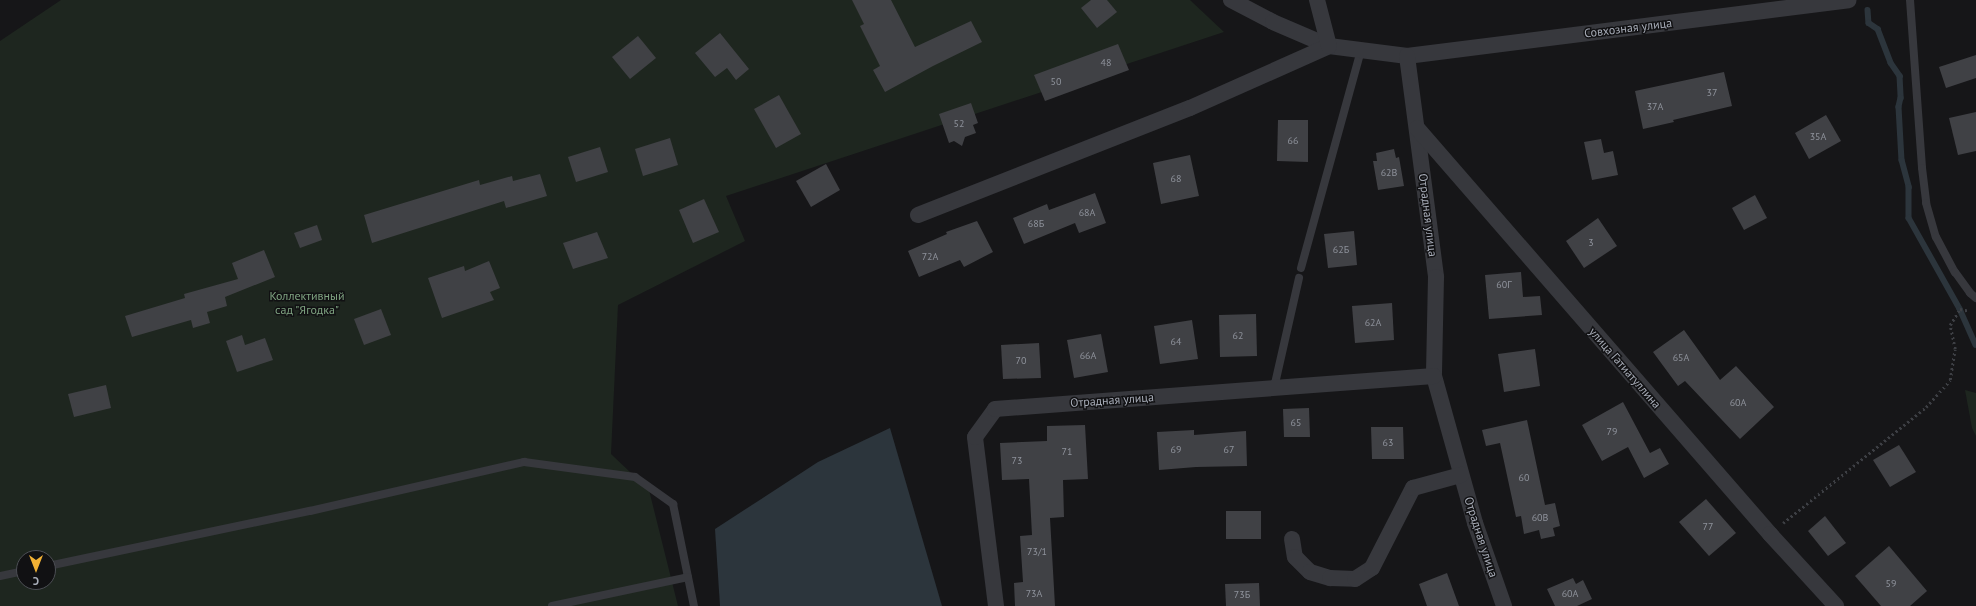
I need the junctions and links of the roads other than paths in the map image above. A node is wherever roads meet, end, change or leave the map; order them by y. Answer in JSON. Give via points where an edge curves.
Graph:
{"nodes":[{"id":1,"x":1231,"y":0,"type":"edge"},
{"id":2,"x":1316,"y":0,"type":"edge"},
{"id":3,"x":1848,"y":0,"type":"edge"},
{"id":4,"x":1910,"y":0,"type":"edge"},
{"id":5,"x":1821,"y":1,"type":"edge"},
{"id":6,"x":1329,"y":46,"type":"junction"},
{"id":7,"x":1361,"y":50,"type":"junction"},
{"id":8,"x":1407,"y":56,"type":"junction"},
{"id":9,"x":1417,"y":128,"type":"junction"},
{"id":10,"x":918,"y":215,"type":"dead end"},
{"id":11,"x":1300,"y":268,"type":"dead end"},
{"id":12,"x":1299,"y":278,"type":"dead end"},
{"id":13,"x":1976,"y":298,"type":"edge"},
{"id":14,"x":1434,"y":376,"type":"junction"},
{"id":15,"x":1274,"y":388,"type":"junction"},
{"id":16,"x":1461,"y":475,"type":"junction"},
{"id":17,"x":1292,"y":539,"type":"dead end"},
{"id":18,"x":56,"y":564,"type":"edge"},
{"id":19,"x":16,"y":573,"type":"edge"},
{"id":20,"x":0,"y":576,"type":"edge"},
{"id":21,"x":688,"y":577,"type":"junction"},
{"id":22,"x":552,"y":606,"type":"edge"},
{"id":23,"x":694,"y":606,"type":"edge"},
{"id":24,"x":996,"y":606,"type":"edge"},
{"id":25,"x":1504,"y":606,"type":"edge"},
{"id":26,"x":1836,"y":606,"type":"edge"}],
"edges":[{"from":1,"to":6,"type":"street","name":"Совхозная улица","via":[[1272,22]]},
{"from":2,"to":6,"type":"street"},
{"from":3,"to":5,"type":"street","name":"Совхозная улица"},
{"from":4,"to":13,"type":"lane","via":[[1926,203],[1936,237],[1955,272],[1970,294]]},
{"from":5,"to":8,"type":"street","name":"Совхозная улица"},
{"from":6,"to":7,"type":"street","name":"Совхозная улица"},
{"from":6,"to":10,"type":"street","via":[[1190,108]]},
{"from":7,"to":8,"type":"street","name":"Совхозная улица"},
{"from":7,"to":11,"type":"lane"},
{"from":8,"to":9,"type":"street","name":"Отрадная улица"},
{"from":9,"to":14,"type":"street","name":"Отрадная улица","via":[[1436,276]]},
{"from":9,"to":26,"type":"street","name":"улица Гатиатуллина","via":[[1770,534]]},
{"from":12,"to":15,"type":"lane"},
{"from":14,"to":15,"type":"street","name":"Отрадная улица"},
{"from":14,"to":16,"type":"street","name":"Отрадная улица"},
{"from":15,"to":24,"type":"street","name":"Отрадная улица","via":[[995,409],[975,438]]},
{"from":16,"to":17,"type":"street","via":[[1413,488],[1372,568],[1355,579],[1330,578],[1310,572],[1295,557]]},
{"from":16,"to":25,"type":"street","name":"Отрадная улица","via":[[1474,524]]},
{"from":18,"to":21,"type":"lane","via":[[310,511],[524,462],[635,477],[673,504]]},
{"from":19,"to":20,"type":"lane"},
{"from":21,"to":22,"type":"lane"},
{"from":21,"to":23,"type":"lane"}]}
